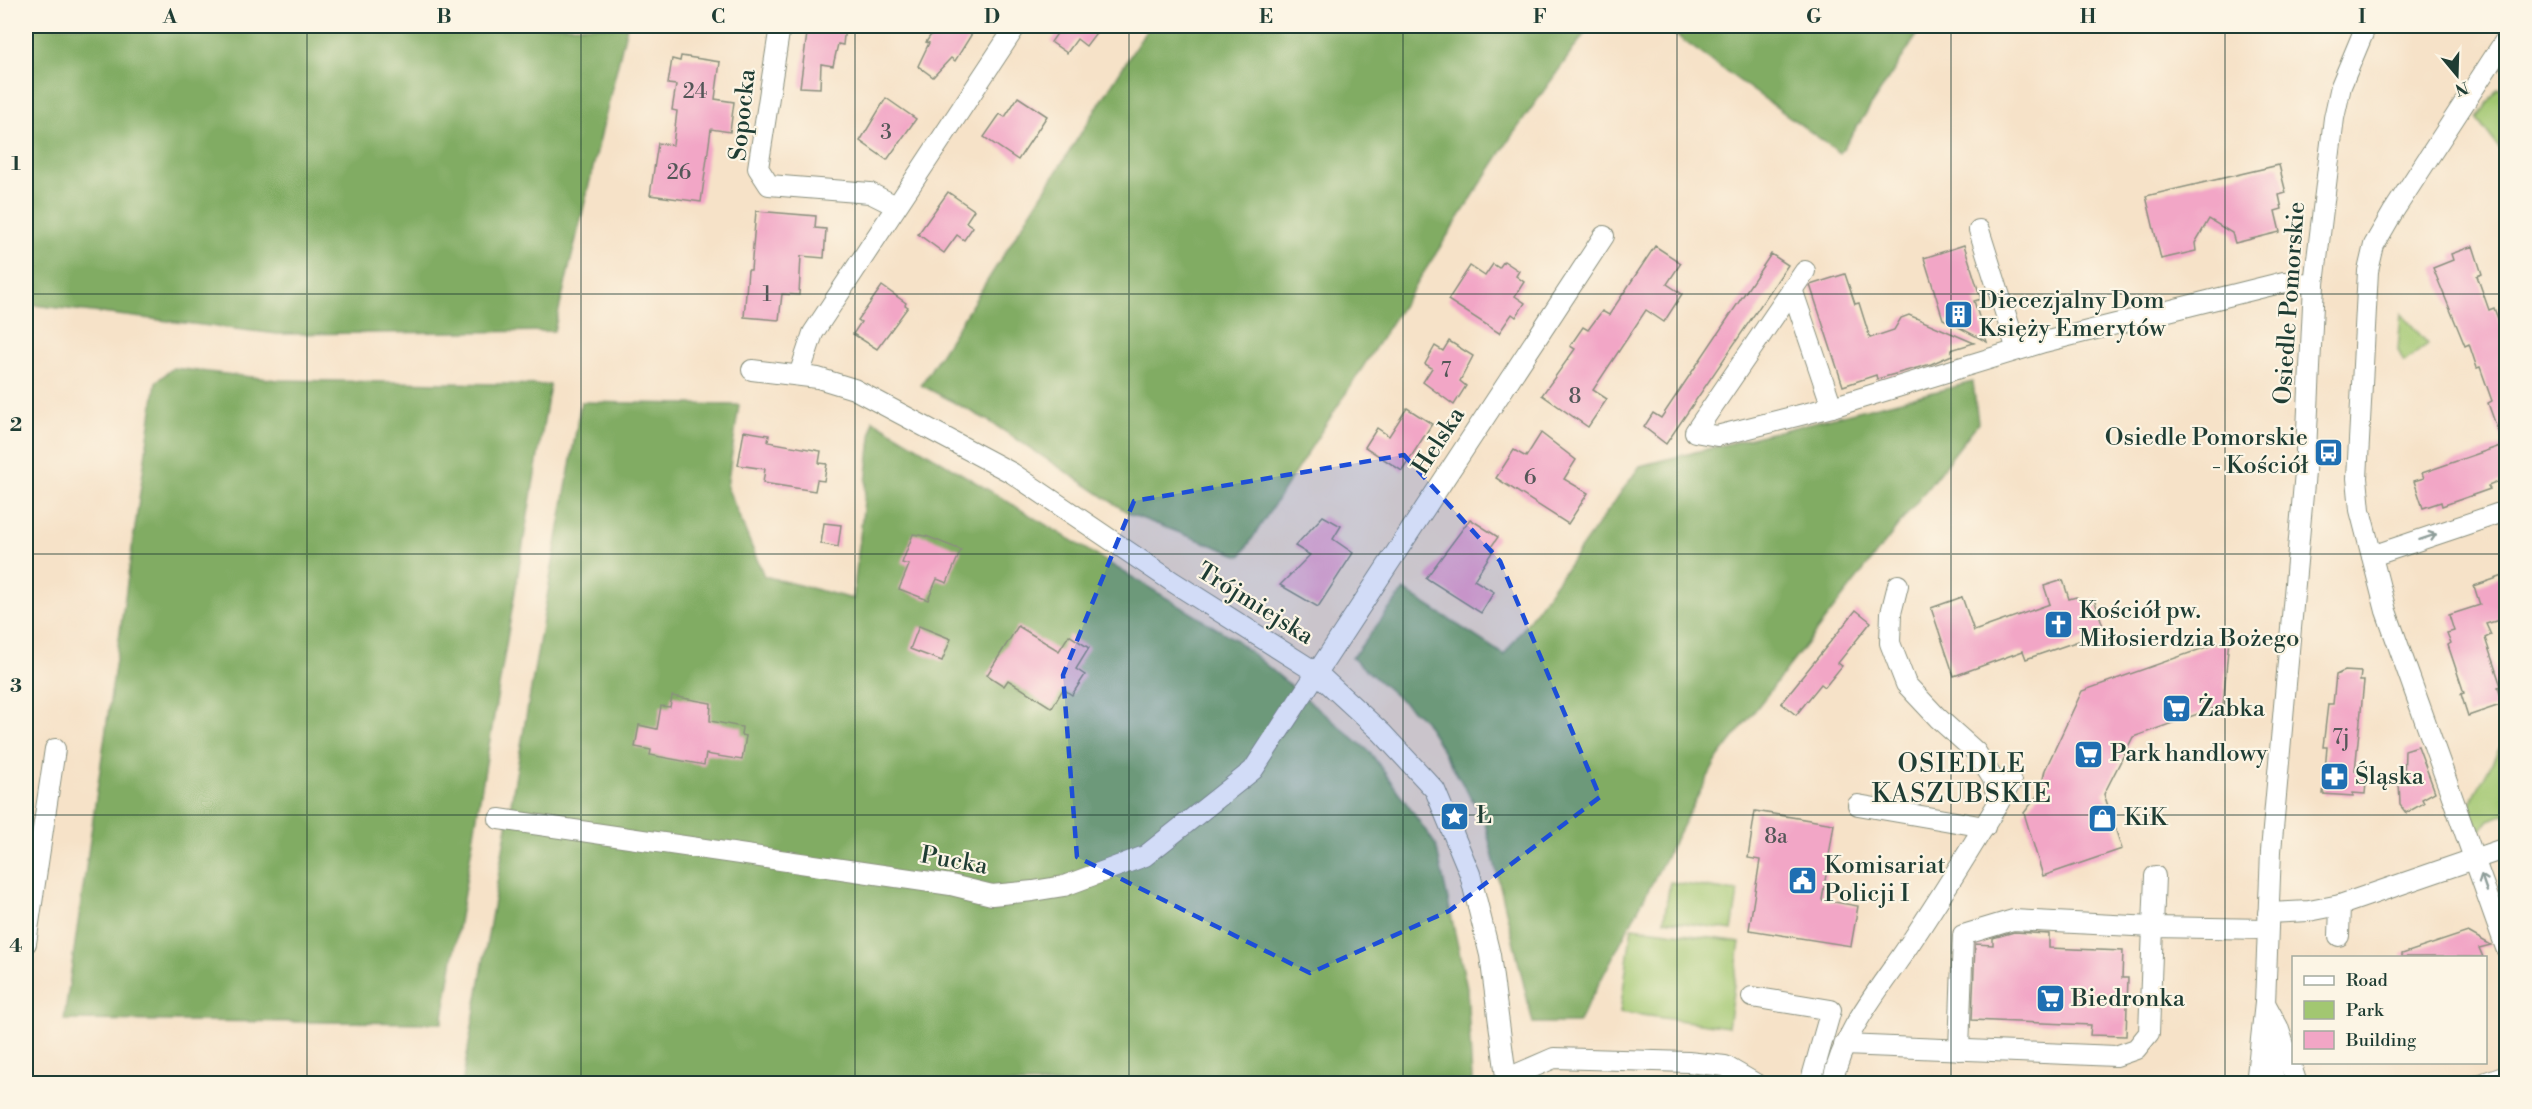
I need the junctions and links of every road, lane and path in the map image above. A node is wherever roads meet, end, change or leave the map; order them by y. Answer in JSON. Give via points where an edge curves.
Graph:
{"nodes":[{"id":1,"x":780,"y":26,"type":"edge"},
{"id":2,"x":1016,"y":26,"type":"edge"},
{"id":3,"x":2366,"y":26,"type":"edge"},
{"id":4,"x":2506,"y":39,"type":"edge"},
{"id":5,"x":896,"y":206,"type":"junction"},
{"id":6,"x":1979,"y":230,"type":"dead end"},
{"id":7,"x":1604,"y":236,"type":"dead end"},
{"id":8,"x":1804,"y":271,"type":"dead end"},
{"id":9,"x":2314,"y":284,"type":"junction"},
{"id":10,"x":1792,"y":289,"type":"junction"},
{"id":11,"x":2017,"y":350,"type":"junction"},
{"id":12,"x":752,"y":370,"type":"dead end"},
{"id":13,"x":799,"y":375,"type":"junction"},
{"id":14,"x":1832,"y":407,"type":"junction"},
{"id":15,"x":2506,"y":511,"type":"edge"},
{"id":16,"x":2372,"y":556,"type":"junction"},
{"id":17,"x":1898,"y":585,"type":"dead end"},
{"id":18,"x":1317,"y":673,"type":"junction"},
{"id":19,"x":55,"y":749,"type":"dead end"},
{"id":20,"x":2012,"y":782,"type":"dead end"},
{"id":21,"x":1998,"y":804,"type":"junction"},
{"id":22,"x":1858,"y":805,"type":"dead end"},
{"id":23,"x":499,"y":819,"type":"dead end"},
{"id":24,"x":1985,"y":827,"type":"junction"},
{"id":25,"x":2506,"y":848,"type":"edge"},
{"id":26,"x":2476,"y":859,"type":"junction"},
{"id":27,"x":2155,"y":876,"type":"dead end"},
{"id":28,"x":2340,"y":905,"type":"junction"},
{"id":29,"x":2267,"y":921,"type":"junction"},
{"id":30,"x":2153,"y":927,"type":"junction"},
{"id":31,"x":2339,"y":936,"type":"dead end"},
{"id":32,"x":26,"y":943,"type":"edge"},
{"id":33,"x":2506,"y":948,"type":"edge"},
{"id":34,"x":1752,"y":997,"type":"dead end"},
{"id":35,"x":2265,"y":1003,"type":"junction"},
{"id":36,"x":1844,"y":1045,"type":"junction"},
{"id":37,"x":1959,"y":1050,"type":"junction"},
{"id":38,"x":2506,"y":1075,"type":"edge"},
{"id":39,"x":1508,"y":1081,"type":"edge"},
{"id":40,"x":1756,"y":1083,"type":"edge"},
{"id":41,"x":1810,"y":1083,"type":"edge"},
{"id":42,"x":1832,"y":1083,"type":"edge"},
{"id":43,"x":2256,"y":1083,"type":"edge"},
{"id":44,"x":2274,"y":1083,"type":"edge"},
{"id":45,"x":2297,"y":1083,"type":"edge"},
{"id":46,"x":2481,"y":1083,"type":"edge"}],
"edges":[{"from":1,"to":5,"type":"street","name":"Sopocka","via":[[758,168],[769,185],[870,193]]},
{"from":2,"to":5,"type":"street"},
{"from":3,"to":9,"type":"street","name":"Osiedle Pomorskie","via":[[2341,86],[2334,118]]},
{"from":4,"to":16,"type":"street","via":[[2374,245],[2368,271],[2357,478],[2360,510]]},
{"from":5,"to":13,"type":"street","via":[[813,333]]},
{"from":6,"to":11,"type":"street"},
{"from":7,"to":18,"type":"street","name":"Helska"},
{"from":8,"to":10,"type":"street"},
{"from":9,"to":11,"type":"street","via":[[2284,282]]},
{"from":9,"to":29,"type":"street","name":"Osiedle Pomorskie","via":[[2305,472]]},
{"from":10,"to":14,"type":"street"},
{"from":10,"to":14,"type":"street","via":[[1695,432],[1717,436]]},
{"from":11,"to":14,"type":"street"},
{"from":12,"to":13,"type":"street","name":"Trójmiejska"},
{"from":13,"to":18,"type":"street","name":"Trójmiejska","via":[[871,397],[1012,473]]},
{"from":16,"to":15,"type":"street","one_way":true},
{"from":16,"to":26,"type":"street","via":[[2403,663]]},
{"from":17,"to":21,"type":"street","via":[[1891,613],[1890,643],[1906,684],[1976,752],[1993,779]]},
{"from":18,"to":23,"type":"street","name":"Pucka","via":[[1253,770],[1145,856],[1064,886],[992,895],[951,885]]},
{"from":18,"to":39,"type":"street","name":"Trójmiejska","via":[[1382,733],[1435,790],[1470,874],[1490,955]]},
{"from":19,"to":32,"type":"street"},
{"from":20,"to":21,"type":"street"},
{"from":21,"to":24,"type":"street"},
{"from":22,"to":24,"type":"street"},
{"from":24,"to":36,"type":"street"},
{"from":25,"to":26,"type":"street"},
{"from":26,"to":28,"type":"street"},
{"from":33,"to":26,"type":"street","one_way":true},
{"from":27,"to":30,"type":"street"},
{"from":28,"to":29,"type":"street"},
{"from":28,"to":31,"type":"street"},
{"from":29,"to":30,"type":"street"},
{"from":29,"to":35,"type":"street","name":"Osiedle Pomorskie"},
{"from":30,"to":37,"type":"street","via":[[2149,1033],[2136,1049],[2116,1056]]},
{"from":30,"to":37,"type":"street","via":[[2013,920],[1963,935]]},
{"from":34,"to":41,"type":"street","via":[[1831,1010]]},
{"from":35,"to":43,"type":"street"},
{"from":35,"to":44,"type":"street"},
{"from":35,"to":45,"type":"street","via":[[2278,1027]]},
{"from":36,"to":37,"type":"street"},
{"from":36,"to":42,"type":"street"},
{"from":38,"to":46,"type":"street"},
{"from":39,"to":40,"type":"street","via":[[1554,1058],[1725,1066]]}]}
